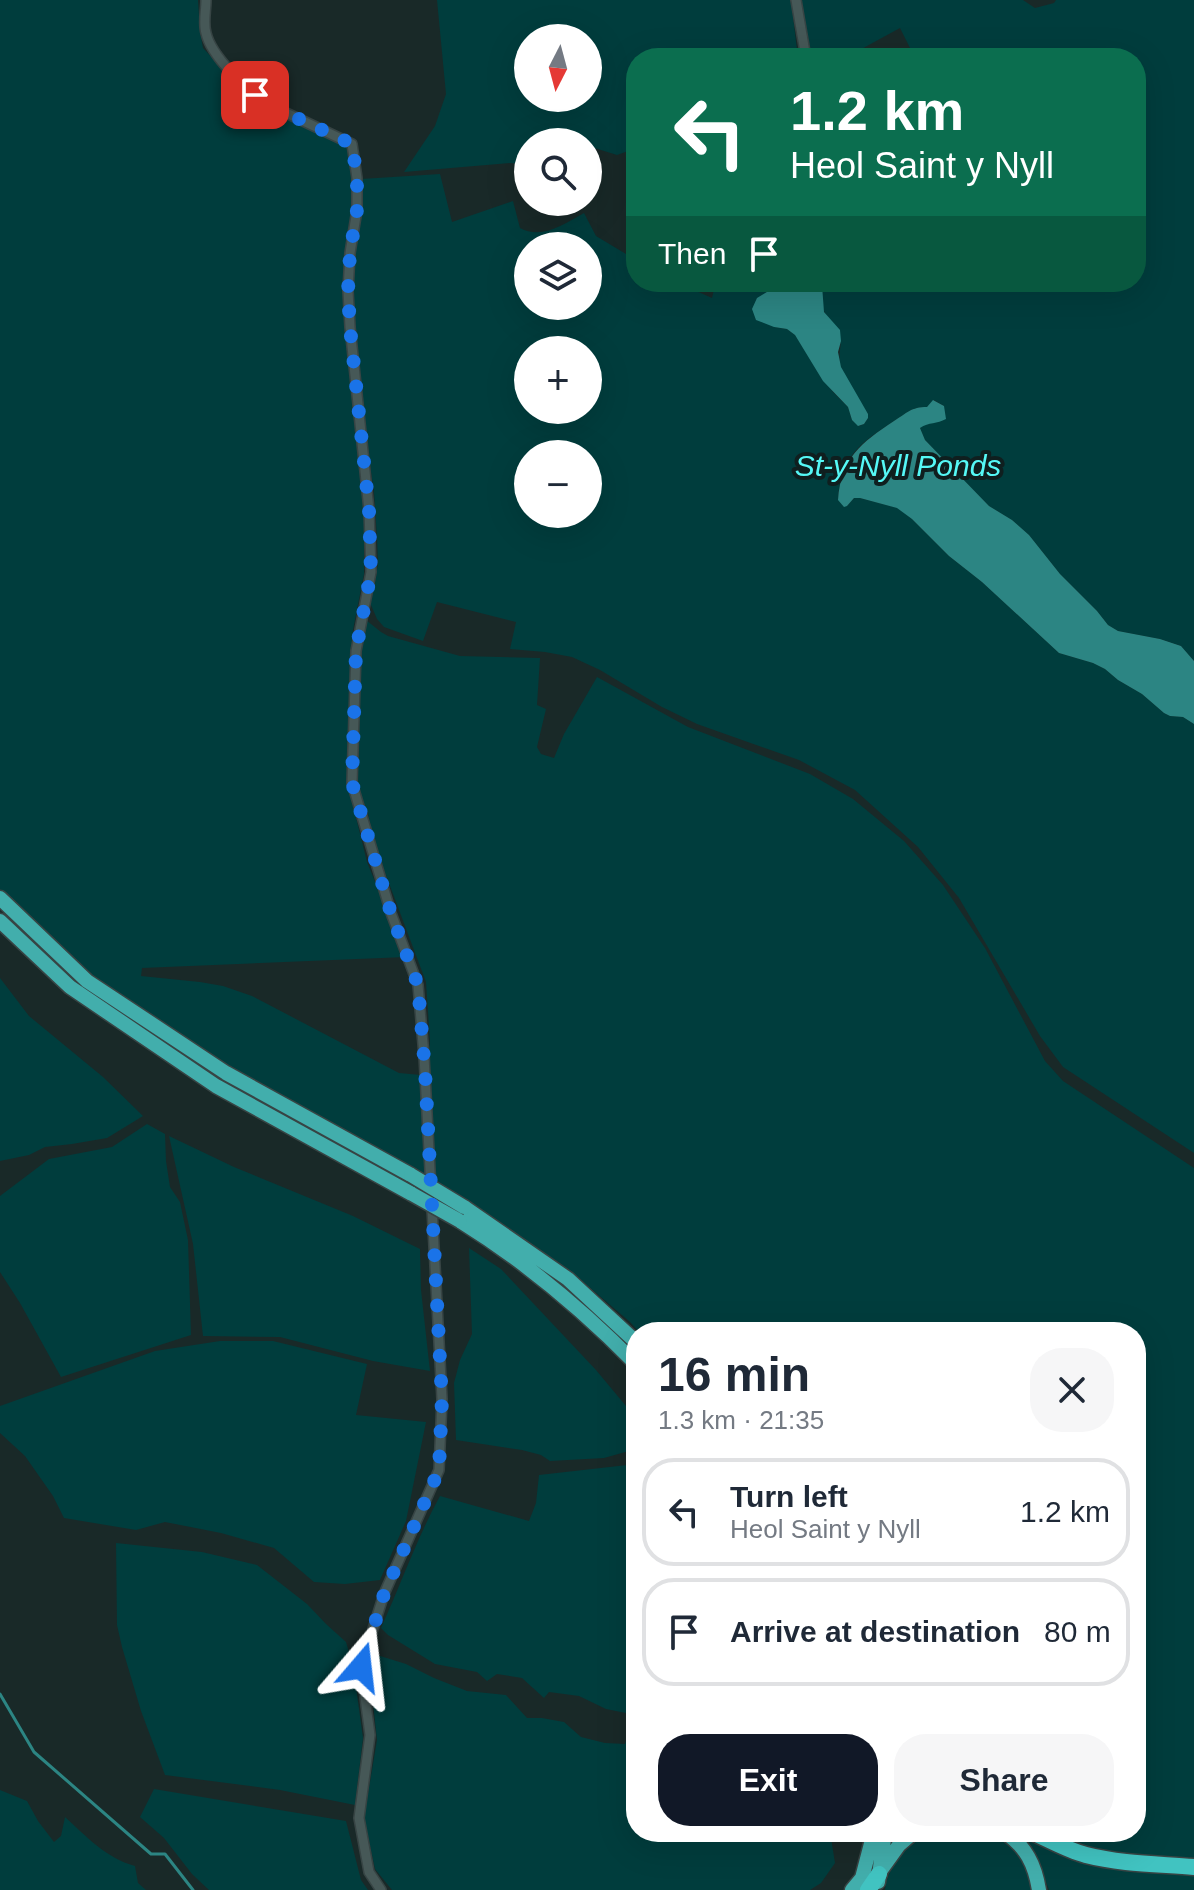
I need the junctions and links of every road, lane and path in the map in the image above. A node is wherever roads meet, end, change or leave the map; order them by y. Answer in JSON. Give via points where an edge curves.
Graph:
{"nodes":[{"id":1,"x":206,"y":0,"type":"edge"},
{"id":2,"x":796,"y":0,"type":"edge"},
{"id":3,"x":804,"y":48,"type":"edge"},
{"id":4,"x":0,"y":898,"type":"edge"},
{"id":5,"x":0,"y":921,"type":"edge"},
{"id":6,"x":462,"y":1214,"type":"junction"},
{"id":7,"x":626,"y":1333,"type":"edge"},
{"id":8,"x":626,"y":1354,"type":"edge"},
{"id":9,"x":871,"y":1842,"type":"edge"},
{"id":10,"x":884,"y":1842,"type":"edge"},
{"id":11,"x":902,"y":1842,"type":"edge"},
{"id":12,"x":1018,"y":1842,"type":"edge"},
{"id":13,"x":1051,"y":1842,"type":"edge"},
{"id":14,"x":1054,"y":1842,"type":"edge"},
{"id":15,"x":1060,"y":1845,"type":"junction"},
{"id":16,"x":1194,"y":1867,"type":"edge"},
{"id":17,"x":878,"y":1882,"type":"edge"},
{"id":18,"x":1038,"y":1884,"type":"edge"},
{"id":19,"x":381,"y":1890,"type":"edge"},
{"id":20,"x":852,"y":1890,"type":"edge"},
{"id":21,"x":868,"y":1890,"type":"edge"}],
"edges":[{"from":1,"to":19,"type":"street","via":[[206,33],[215,52],[265,103],[352,144],[357,178],[348,291],[371,572],[356,651],[352,783],[418,985],[442,1399],[439,1470],[384,1594],[361,1667],[370,1735],[359,1818],[369,1872]]},
{"from":2,"to":3,"type":"street"},
{"from":4,"to":6,"type":"highway","bridge":true,"via":[[87,981],[226,1073],[411,1175]]},
{"from":5,"to":6,"type":"highway","bridge":true,"via":[[70,987],[216,1086],[412,1194]]},
{"from":6,"to":7,"type":"highway","via":[[568,1279]]},
{"from":6,"to":8,"type":"highway","via":[[595,1322]]},
{"from":9,"to":20,"type":"highway","via":[[862,1878]]},
{"from":10,"to":17,"type":"highway"},
{"from":11,"to":17,"type":"highway"},
{"from":12,"to":18,"type":"highway"},
{"from":13,"to":15,"type":"highway"},
{"from":14,"to":15,"type":"highway"},
{"from":15,"to":16,"type":"highway","via":[[1088,1856]]},
{"from":17,"to":21,"type":"highway"}]}
